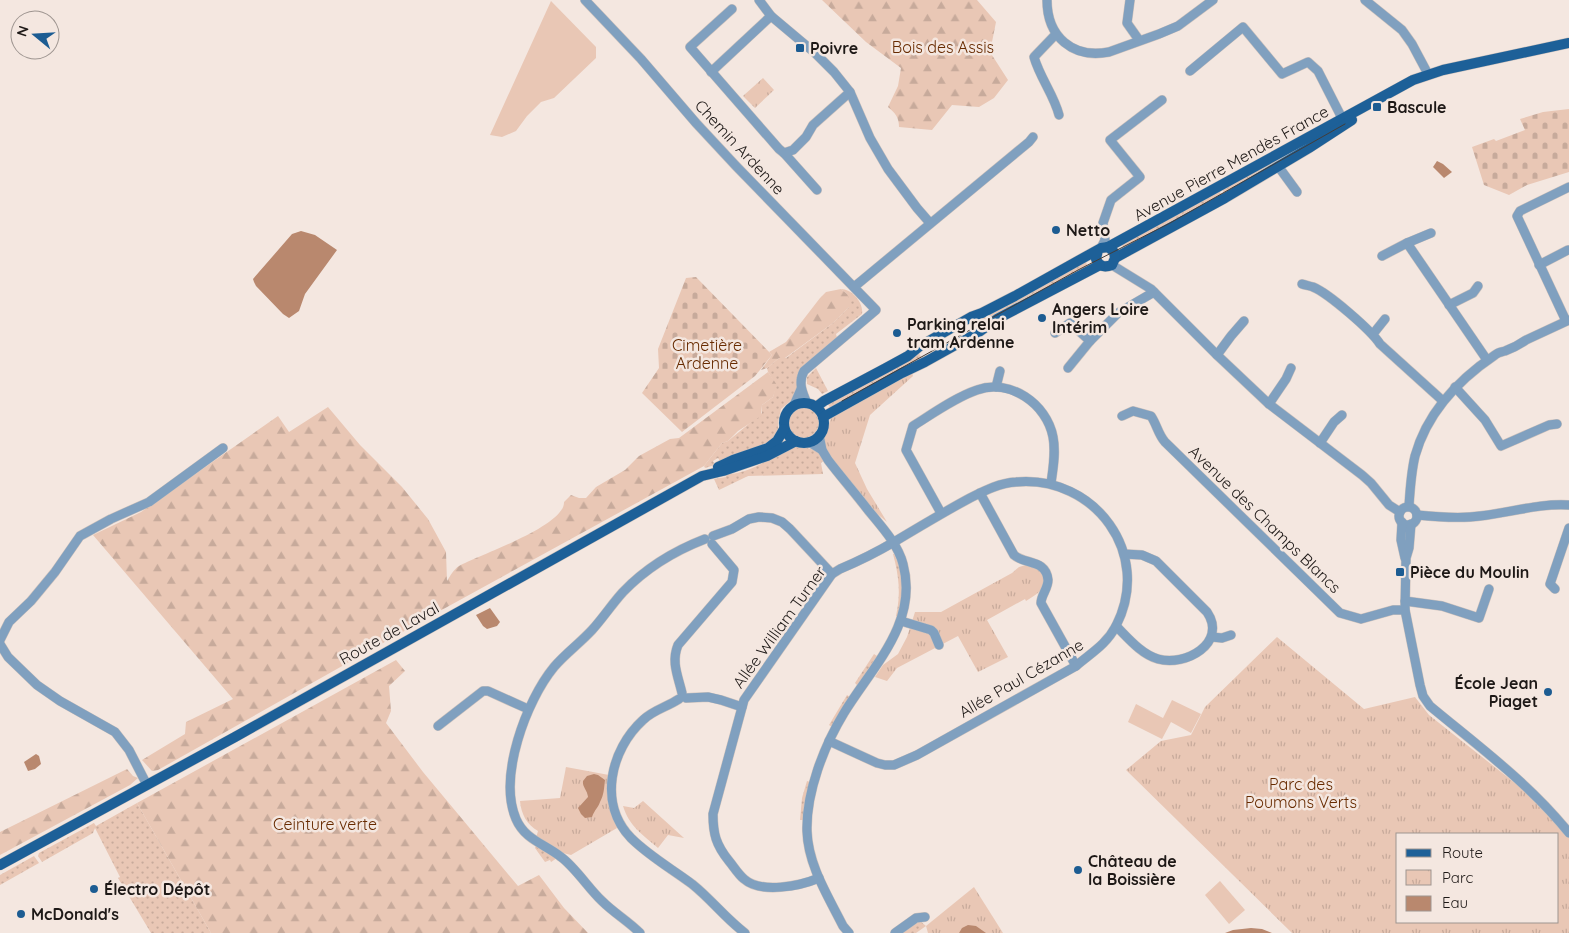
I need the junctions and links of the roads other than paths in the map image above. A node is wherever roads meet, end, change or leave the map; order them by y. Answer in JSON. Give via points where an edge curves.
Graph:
{"nodes":[{"id":1,"x":585,"y":0,"type":"edge"},
{"id":2,"x":759,"y":0,"type":"edge"},
{"id":3,"x":1047,"y":0,"type":"edge"},
{"id":4,"x":1130,"y":0,"type":"edge"},
{"id":5,"x":1213,"y":0,"type":"edge"},
{"id":6,"x":1365,"y":0,"type":"edge"},
{"id":7,"x":732,"y":10,"type":"dead end"},
{"id":8,"x":771,"y":16,"type":"junction"},
{"id":9,"x":1056,"y":34,"type":"junction"},
{"id":10,"x":1139,"y":40,"type":"junction"},
{"id":11,"x":1569,"y":43,"type":"edge"},
{"id":12,"x":1569,"y":48,"type":"edge"},
{"id":13,"x":1190,"y":71,"type":"dead end"},
{"id":14,"x":711,"y":72,"type":"junction"},
{"id":15,"x":1428,"y":74,"type":"junction"},
{"id":16,"x":850,"y":92,"type":"junction"},
{"id":17,"x":1162,"y":100,"type":"dead end"},
{"id":18,"x":1059,"y":115,"type":"dead end"},
{"id":19,"x":1343,"y":122,"type":"junction"},
{"id":20,"x":1033,"y":138,"type":"dead end"},
{"id":21,"x":784,"y":153,"type":"junction"},
{"id":22,"x":1278,"y":166,"type":"junction"},
{"id":23,"x":1569,"y":187,"type":"edge"},
{"id":24,"x":817,"y":190,"type":"dead end"},
{"id":25,"x":1298,"y":192,"type":"dead end"},
{"id":26,"x":930,"y":223,"type":"junction"},
{"id":27,"x":1431,"y":233,"type":"dead end"},
{"id":28,"x":1407,"y":243,"type":"junction"},
{"id":29,"x":1102,"y":248,"type":"junction"},
{"id":30,"x":1568,"y":250,"type":"edge"},
{"id":31,"x":1382,"y":256,"type":"dead end"},
{"id":32,"x":1114,"y":261,"type":"junction"},
{"id":33,"x":1100,"y":265,"type":"junction"},
{"id":34,"x":1539,"y":265,"type":"junction"},
{"id":35,"x":1302,"y":284,"type":"dead end"},
{"id":36,"x":1478,"y":286,"type":"dead end"},
{"id":37,"x":854,"y":287,"type":"junction"},
{"id":38,"x":1154,"y":292,"type":"junction"},
{"id":39,"x":1449,"y":305,"type":"junction"},
{"id":40,"x":1385,"y":319,"type":"dead end"},
{"id":41,"x":1568,"y":320,"type":"edge"},
{"id":42,"x":1244,"y":321,"type":"dead end"},
{"id":43,"x":1055,"y":333,"type":"dead end"},
{"id":44,"x":1373,"y":334,"type":"junction"},
{"id":45,"x":1090,"y":341,"type":"junction"},
{"id":46,"x":1217,"y":355,"type":"junction"},
{"id":47,"x":1487,"y":360,"type":"junction"},
{"id":48,"x":1068,"y":368,"type":"dead end"},
{"id":49,"x":1291,"y":368,"type":"dead end"},
{"id":50,"x":1000,"y":371,"type":"dead end"},
{"id":51,"x":996,"y":387,"type":"junction"},
{"id":52,"x":1455,"y":387,"type":"junction"},
{"id":53,"x":801,"y":389,"type":"junction"},
{"id":54,"x":1443,"y":401,"type":"junction"},
{"id":55,"x":1269,"y":404,"type":"junction"},
{"id":56,"x":794,"y":405,"type":"junction"},
{"id":57,"x":812,"y":405,"type":"junction"},
{"id":58,"x":1342,"y":415,"type":"dead end"},
{"id":59,"x":1122,"y":416,"type":"dead end"},
{"id":60,"x":823,"y":417,"type":"junction"},
{"id":61,"x":1557,"y":424,"type":"dead end"},
{"id":62,"x":784,"y":429,"type":"junction"},
{"id":63,"x":819,"y":435,"type":"junction"},
{"id":64,"x":796,"y":441,"type":"junction"},
{"id":65,"x":809,"y":442,"type":"junction"},
{"id":66,"x":1320,"y":443,"type":"junction"},
{"id":67,"x":223,"y":448,"type":"dead end"},
{"id":68,"x":822,"y":450,"type":"junction"},
{"id":69,"x":702,"y":476,"type":"junction"},
{"id":70,"x":1051,"y":483,"type":"junction"},
{"id":71,"x":980,"y":493,"type":"junction"},
{"id":72,"x":1569,"y":504,"type":"edge"},
{"id":73,"x":1409,"y":506,"type":"junction"},
{"id":74,"x":1400,"y":512,"type":"junction"},
{"id":75,"x":941,"y":513,"type":"junction"},
{"id":76,"x":1417,"y":515,"type":"junction"},
{"id":77,"x":1406,"y":523,"type":"junction"},
{"id":78,"x":1569,"y":528,"type":"edge"},
{"id":79,"x":710,"y":540,"type":"junction"},
{"id":80,"x":893,"y":543,"type":"junction"},
{"id":81,"x":1124,"y":554,"type":"junction"},
{"id":82,"x":832,"y":574,"type":"junction"},
{"id":83,"x":1489,"y":589,"type":"dead end"},
{"id":84,"x":1555,"y":589,"type":"dead end"},
{"id":85,"x":1405,"y":606,"type":"junction"},
{"id":86,"x":901,"y":621,"type":"junction"},
{"id":87,"x":1116,"y":626,"type":"junction"},
{"id":88,"x":1231,"y":635,"type":"dead end"},
{"id":89,"x":1212,"y":637,"type":"junction"},
{"id":90,"x":0,"y":642,"type":"edge"},
{"id":91,"x":939,"y":645,"type":"dead end"},
{"id":92,"x":1076,"y":666,"type":"junction"},
{"id":93,"x":682,"y":697,"type":"junction"},
{"id":94,"x":742,"y":707,"type":"junction"},
{"id":95,"x":528,"y":709,"type":"junction"},
{"id":96,"x":438,"y":726,"type":"dead end"},
{"id":97,"x":829,"y":741,"type":"junction"},
{"id":98,"x":147,"y":784,"type":"junction"},
{"id":99,"x":1569,"y":832,"type":"edge"},
{"id":100,"x":1,"y":865,"type":"edge"},
{"id":101,"x":819,"y":878,"type":"junction"},
{"id":102,"x":925,"y":917,"type":"dead end"},
{"id":103,"x":640,"y":933,"type":"edge"},
{"id":104,"x":745,"y":933,"type":"edge"},
{"id":105,"x":849,"y":933,"type":"edge"},
{"id":106,"x":895,"y":933,"type":"edge"}],
"edges":[{"from":1,"to":37,"type":"street","name":"Chemin Ardenne","via":[[723,152]]},
{"from":2,"to":8,"type":"street"},
{"from":3,"to":9,"type":"street","via":[[1048,18]]},
{"from":4,"to":10,"type":"street","via":[[1127,23]]},
{"from":5,"to":10,"type":"street","via":[[1178,26]]},
{"from":6,"to":15,"type":"street","via":[[1402,30]]},
{"from":7,"to":14,"type":"street","via":[[690,48]]},
{"from":8,"to":14,"type":"street"},
{"from":8,"to":16,"type":"street","via":[[815,53]]},
{"from":9,"to":10,"type":"street","via":[[1070,47],[1090,54],[1109,52]]},
{"from":9,"to":18,"type":"street","via":[[1034,57]]},
{"from":11,"to":15,"type":"main road"},
{"from":12,"to":19,"type":"main road","via":[[1429,80]]},
{"from":13,"to":19,"type":"street","via":[[1243,27],[1282,74],[1308,62],[1318,71]]},
{"from":14,"to":21,"type":"street"},
{"from":15,"to":19,"type":"main road","via":[[1401,85]]},
{"from":16,"to":21,"type":"street","via":[[813,125],[793,150]]},
{"from":16,"to":26,"type":"street","via":[[888,169]]},
{"from":17,"to":29,"type":"street","via":[[1110,140],[1140,177],[1111,200],[1103,223],[1105,240]]},
{"from":19,"to":22,"type":"main road","name":"Avenue Pierre Mendès France","via":[[1318,143]]},
{"from":19,"to":29,"type":"main road","name":"Avenue Pierre Mendès France"},
{"from":20,"to":26,"type":"street"},
{"from":21,"to":24,"type":"street"},
{"from":22,"to":25,"type":"street"},
{"from":22,"to":32,"type":"main road","name":"Avenue Pierre Mendès France"},
{"from":23,"to":34,"type":"street","via":[[1518,214]]},
{"from":26,"to":37,"type":"street"},
{"from":27,"to":28,"type":"street"},
{"from":28,"to":31,"type":"street"},
{"from":28,"to":39,"type":"street"},
{"from":29,"to":32,"type":"main road","via":[[1114,252]]},
{"from":29,"to":33,"type":"main road","via":[[1096,259]]},
{"from":29,"to":57,"type":"main road","name":"Avenue Pierre Mendès France","via":[[970,317],[908,356]]},
{"from":30,"to":34,"type":"street"},
{"from":32,"to":33,"type":"main road","via":[[1108,266]]},
{"from":32,"to":38,"type":"street"},
{"from":33,"to":60,"type":"main road"},
{"from":34,"to":41,"type":"street"},
{"from":35,"to":44,"type":"street","via":[[1324,294]]},
{"from":36,"to":39,"type":"street","via":[[1473,293]]},
{"from":37,"to":53,"type":"street","name":"Chemin Ardenne","via":[[876,310],[806,368],[801,378]]},
{"from":38,"to":45,"type":"street","via":[[1118,313]]},
{"from":38,"to":46,"type":"street"},
{"from":39,"to":47,"type":"street"},
{"from":40,"to":44,"type":"street"},
{"from":41,"to":47,"type":"street"},
{"from":42,"to":46,"type":"street"},
{"from":43,"to":45,"type":"street","via":[[1070,323]]},
{"from":44,"to":54,"type":"street"},
{"from":45,"to":48,"type":"street"},
{"from":46,"to":55,"type":"street"},
{"from":47,"to":52,"type":"street"},
{"from":49,"to":55,"type":"street"},
{"from":50,"to":51,"type":"street"},
{"from":51,"to":70,"type":"street","via":[[1028,398],[1045,416],[1053,437]]},
{"from":51,"to":75,"type":"street","via":[[978,390],[913,426],[906,450]]},
{"from":52,"to":54,"type":"street"},
{"from":52,"to":61,"type":"street","via":[[1485,420],[1501,446]]},
{"from":53,"to":56,"type":"street"},
{"from":53,"to":57,"type":"street"},
{"from":54,"to":73,"type":"street","via":[[1428,425],[1416,455]]},
{"from":55,"to":66,"type":"street"},
{"from":56,"to":57,"type":"main road","via":[[801,402]]},
{"from":56,"to":62,"type":"main road","via":[[785,415]]},
{"from":57,"to":60,"type":"main road"},
{"from":58,"to":66,"type":"street"},
{"from":59,"to":85,"type":"street","name":"Avenue des Champs Blancs","via":[[1133,412],[1151,416],[1165,442],[1340,613],[1361,619]]},
{"from":60,"to":63,"type":"main road"},
{"from":62,"to":64,"type":"main road"},
{"from":62,"to":69,"type":"main road","via":[[768,448],[733,460]]},
{"from":63,"to":65,"type":"main road"},
{"from":63,"to":68,"type":"street"},
{"from":64,"to":65,"type":"main road"},
{"from":64,"to":69,"type":"main road","name":"Route de Laval","via":[[767,456]]},
{"from":65,"to":68,"type":"street"},
{"from":66,"to":74,"type":"street","via":[[1362,475],[1389,505]]},
{"from":67,"to":90,"type":"street","via":[[150,502],[80,536],[56,572],[8,622]]},
{"from":68,"to":80,"type":"street"},
{"from":69,"to":98,"type":"main road","name":"Route de Laval"},
{"from":70,"to":71,"type":"street","name":"Allée Paul Cézanne","via":[[1013,482]]},
{"from":70,"to":81,"type":"street","name":"Allée Paul Cézanne","via":[[1092,504],[1113,530]]},
{"from":71,"to":75,"type":"street","name":"Allée Paul Cézanne"},
{"from":71,"to":92,"type":"street","via":[[1014,555],[1018,559],[1035,562],[1046,572],[1048,582],[1041,603]]},
{"from":72,"to":76,"type":"street","via":[[1478,517]]},
{"from":73,"to":74,"type":"street"},
{"from":73,"to":76,"type":"street"},
{"from":74,"to":77,"type":"street","via":[[1399,517]]},
{"from":75,"to":80,"type":"street","name":"Allée Paul Cézanne"},
{"from":76,"to":77,"type":"street","via":[[1416,520]]},
{"from":77,"to":85,"type":"street","via":[[1401,540],[1406,558]]},
{"from":78,"to":84,"type":"street","via":[[1550,584]]},
{"from":79,"to":82,"type":"street","via":[[749,519],[772,518],[790,529]]},
{"from":79,"to":93,"type":"street","via":[[734,570],[734,576],[678,645],[674,655]]},
{"from":79,"to":95,"type":"street","via":[[681,549],[623,592],[554,667]]},
{"from":80,"to":82,"type":"street","name":"Allée William Turner"},
{"from":80,"to":86,"type":"street","via":[[903,563],[907,588]]},
{"from":81,"to":87,"type":"street","name":"Allée Paul Cézanne","via":[[1126,589]]},
{"from":81,"to":89,"type":"street","via":[[1142,555],[1156,561],[1212,618]]},
{"from":82,"to":94,"type":"street","name":"Allée William Turner","via":[[754,684]]},
{"from":83,"to":85,"type":"street","name":"Avenue des Champs Blancs","via":[[1479,618],[1442,606]]},
{"from":85,"to":99,"type":"street","via":[[1420,686],[1430,706],[1510,772]]},
{"from":86,"to":91,"type":"street","via":[[931,630]]},
{"from":86,"to":97,"type":"street"},
{"from":87,"to":89,"type":"street","via":[[1141,651],[1159,660],[1171,661],[1194,654],[1204,648]]},
{"from":87,"to":92,"type":"street","name":"Allée Paul Cézanne","via":[[1096,651]]},
{"from":88,"to":89,"type":"street"},
{"from":90,"to":98,"type":"street","via":[[8,657],[37,685],[115,732]]},
{"from":92,"to":97,"type":"street","name":"Allée Paul Cézanne","via":[[894,765],[876,763]]},
{"from":93,"to":94,"type":"street","via":[[708,697]]},
{"from":93,"to":104,"type":"street","via":[[644,719],[618,753],[612,773],[611,797],[616,816],[632,839],[695,886]]},
{"from":94,"to":101,"type":"street","name":"Allée William Turner","via":[[713,814],[713,830],[720,850],[744,879],[759,886],[786,886]]},
{"from":95,"to":96,"type":"street","via":[[482,691]]},
{"from":95,"to":103,"type":"street","via":[[517,739],[511,772],[511,801],[516,819],[526,834],[562,857],[602,902]]},
{"from":97,"to":101,"type":"street","via":[[816,773],[808,811],[810,852]]},
{"from":98,"to":100,"type":"main road","name":"Route de Laval","via":[[92,819]]},
{"from":101,"to":105,"type":"street"},
{"from":102,"to":106,"type":"street","via":[[916,918]]}]}
